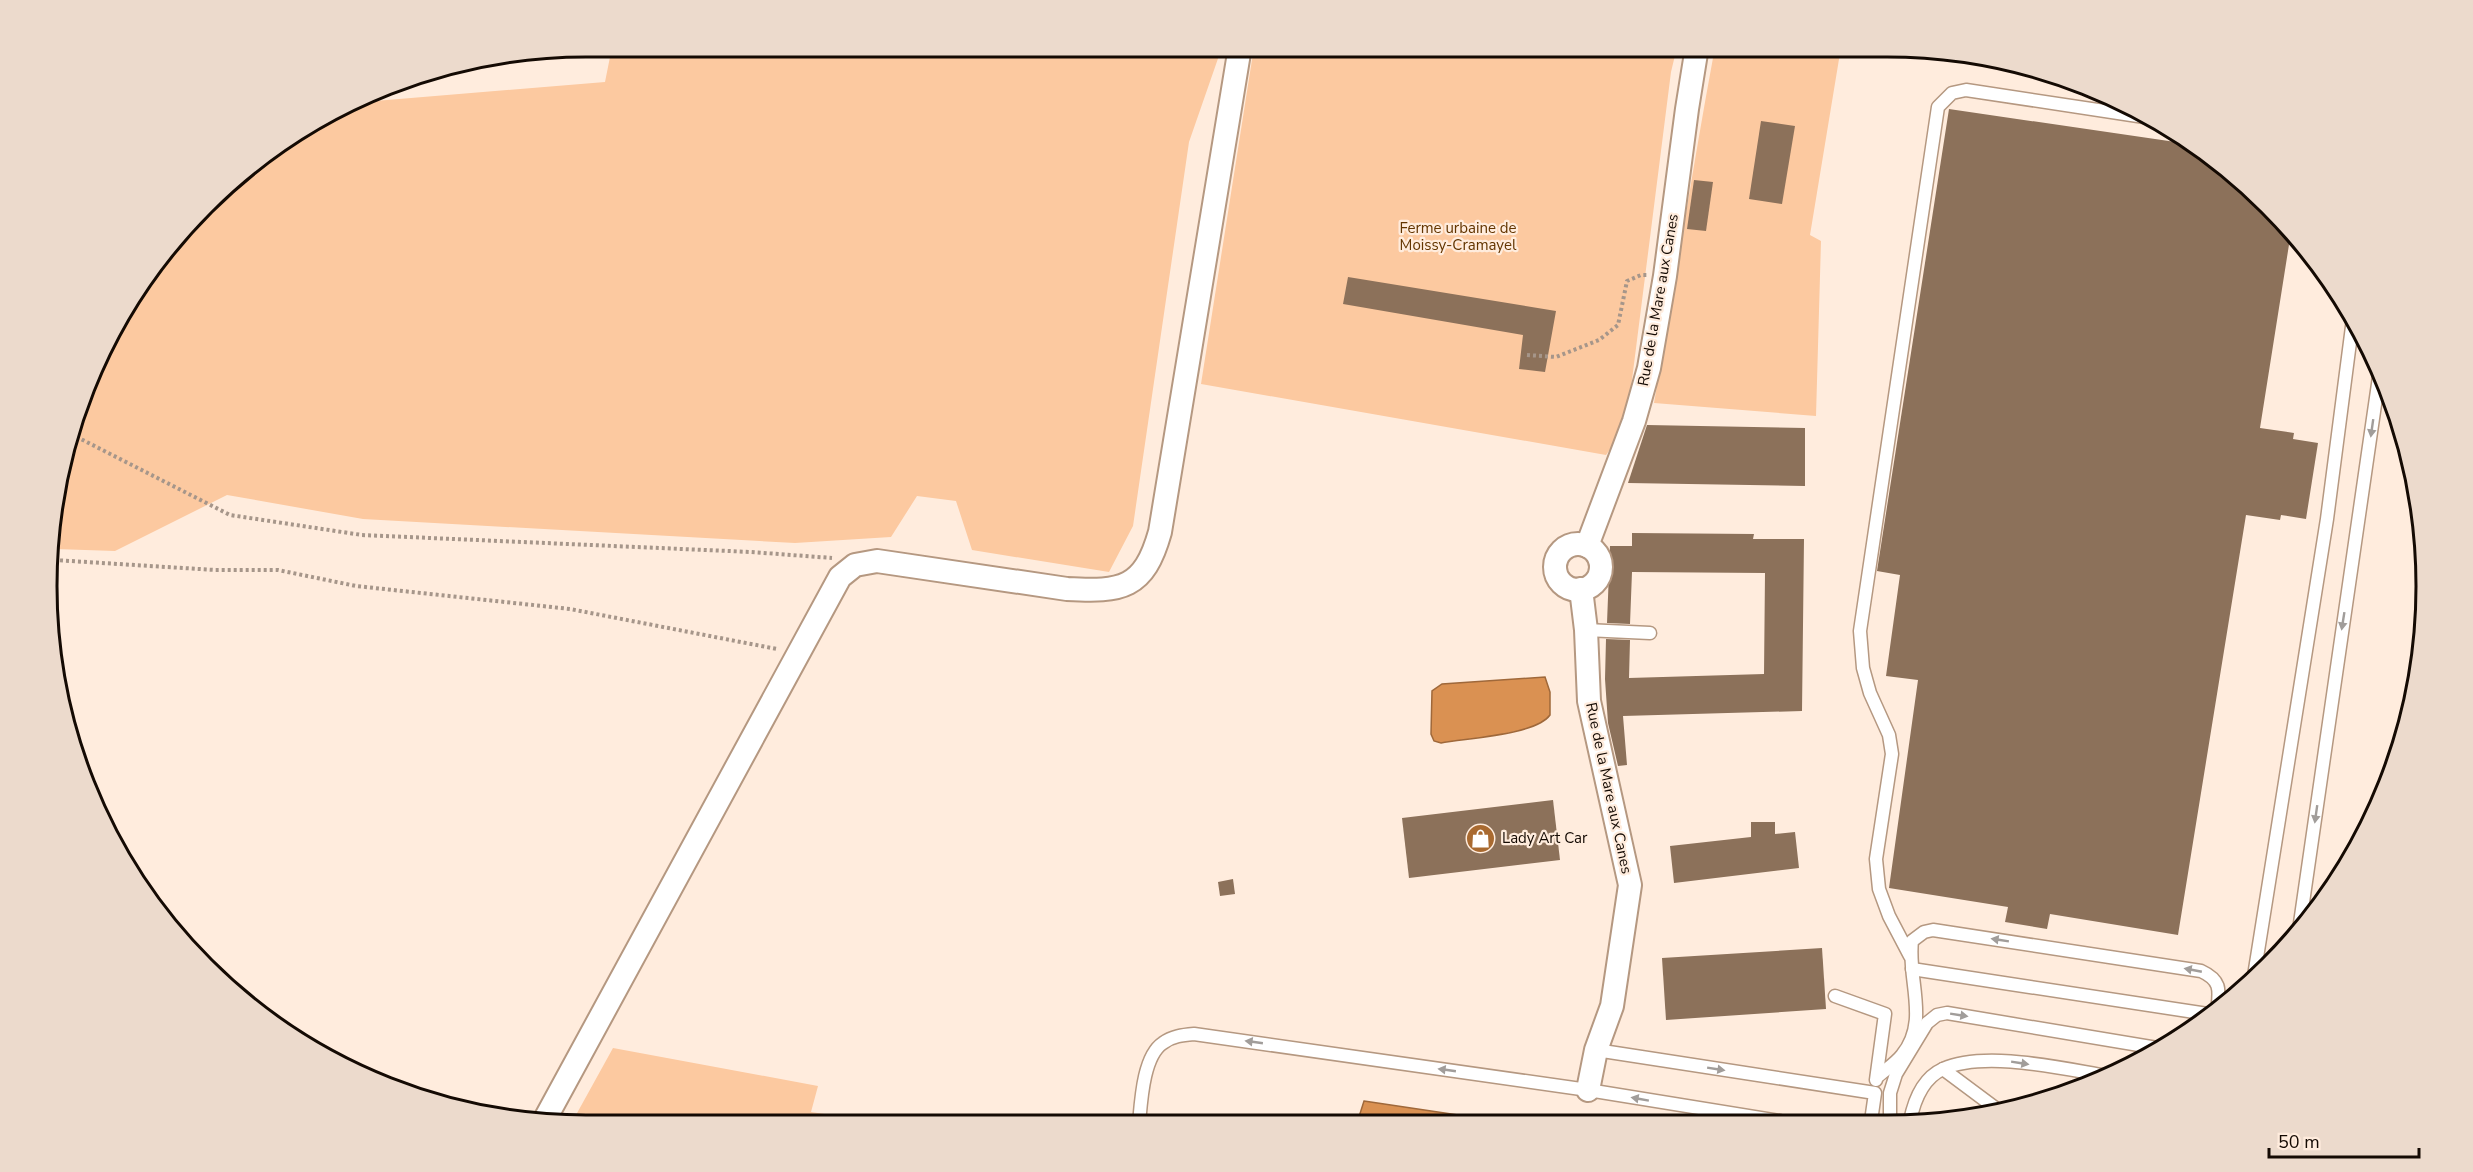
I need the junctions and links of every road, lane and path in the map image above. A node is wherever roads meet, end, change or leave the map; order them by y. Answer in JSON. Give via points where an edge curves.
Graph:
{"nodes":[{"id":1,"x":1238,"y":57,"type":"edge"},
{"id":2,"x":1695,"y":57,"type":"edge"},
{"id":3,"x":2125,"y":114,"type":"edge"},
{"id":4,"x":1665,"y":276,"type":"junction"},
{"id":5,"x":2351,"y":333,"type":"edge"},
{"id":6,"x":1527,"y":354,"type":"dead end"},
{"id":7,"x":2377,"y":388,"type":"edge"},
{"id":8,"x":78,"y":438,"type":"edge"},
{"id":9,"x":1587,"y":546,"type":"junction"},
{"id":10,"x":843,"y":558,"type":"dead end"},
{"id":11,"x":58,"y":560,"type":"edge"},
{"id":12,"x":1581,"y":589,"type":"junction"},
{"id":13,"x":1586,"y":630,"type":"junction"},
{"id":14,"x":1650,"y":633,"type":"dead end"},
{"id":15,"x":798,"y":654,"type":"junction"},
{"id":16,"x":2301,"y":915,"type":"edge"},
{"id":17,"x":1911,"y":963,"type":"junction"},
{"id":18,"x":2256,"y":965,"type":"edge"},
{"id":19,"x":1835,"y":996,"type":"dead end"},
{"id":20,"x":2218,"y":999,"type":"edge"},
{"id":21,"x":2201,"y":1012,"type":"edge"},
{"id":22,"x":2147,"y":1046,"type":"edge"},
{"id":23,"x":1596,"y":1050,"type":"junction"},
{"id":24,"x":1943,"y":1069,"type":"junction"},
{"id":25,"x":2092,"y":1074,"type":"edge"},
{"id":26,"x":1877,"y":1077,"type":"junction"},
{"id":27,"x":1588,"y":1090,"type":"junction"},
{"id":28,"x":1875,"y":1093,"type":"junction"},
{"id":29,"x":1991,"y":1105,"type":"edge"},
{"id":30,"x":548,"y":1114,"type":"edge"},
{"id":31,"x":1911,"y":1114,"type":"edge"},
{"id":32,"x":1139,"y":1115,"type":"edge"},
{"id":33,"x":1743,"y":1115,"type":"edge"},
{"id":34,"x":1872,"y":1115,"type":"edge"},
{"id":35,"x":1890,"y":1115,"type":"edge"}],
"edges":[{"from":1,"to":15,"type":"street","via":[[1160,532],[1152,557],[1139,576],[1122,587],[1097,591],[877,561],[855,565],[840,576]]},
{"from":2,"to":4,"type":"street","name":"Rue de la Mare aux Canes"},
{"from":3,"to":17,"type":"lane","via":[[1966,90],[1952,93],[1938,107],[1860,631],[1863,668],[1889,735],[1892,754],[1876,859],[1879,889]]},
{"from":4,"to":6,"type":"path","via":[[1641,275],[1627,281],[1618,325],[1599,340],[1556,357]]},
{"from":4,"to":9,"type":"street","name":"Rue de la Mare aux Canes","via":[[1649,368],[1634,421]]},
{"from":5,"to":18,"type":"lane","via":[[2327,519]]},
{"from":7,"to":16,"type":"lane","one_way":true},
{"from":8,"to":10,"type":"path","via":[[230,515],[362,535]]},
{"from":9,"to":12,"type":"street","via":[[1597,554],[1601,566],[1593,584]]},
{"from":9,"to":12,"type":"street","via":[[1568,546],[1556,560],[1560,582]]},
{"from":11,"to":15,"type":"path","via":[[278,570],[356,586],[570,609]]},
{"from":12,"to":13,"type":"street","name":"Rue de la Mare aux Canes"},
{"from":13,"to":14,"type":"lane"},
{"from":13,"to":23,"type":"street","name":"Rue de la Mare aux Canes","via":[[1589,701],[1630,885],[1612,1006]]},
{"from":15,"to":30,"type":"street"},
{"from":20,"to":17,"type":"lane","one_way":true,"via":[[2217,983],[2201,971],[1933,930],[1912,941]]},
{"from":17,"to":21,"type":"lane"},
{"from":17,"to":26,"type":"lane","via":[[1916,1028],[1901,1056]]},
{"from":19,"to":26,"type":"lane","via":[[1885,1014]]},
{"from":35,"to":22,"type":"lane","one_way":true,"via":[[1890,1093],[1896,1074],[1927,1023],[1937,1015],[1947,1013]]},
{"from":23,"to":27,"type":"street","name":"Rue de la Mare aux Canes"},
{"from":23,"to":28,"type":"lane","one_way":true},
{"from":24,"to":25,"type":"lane","one_way":true,"via":[[1966,1063],[2006,1061]]},
{"from":24,"to":29,"type":"lane"},
{"from":24,"to":31,"type":"lane","via":[[1927,1081],[1914,1101]]},
{"from":26,"to":28,"type":"lane"},
{"from":27,"to":32,"type":"lane","one_way":true,"via":[[1194,1034],[1160,1044],[1144,1079]]},
{"from":33,"to":27,"type":"lane","one_way":true},
{"from":28,"to":34,"type":"lane"}]}
